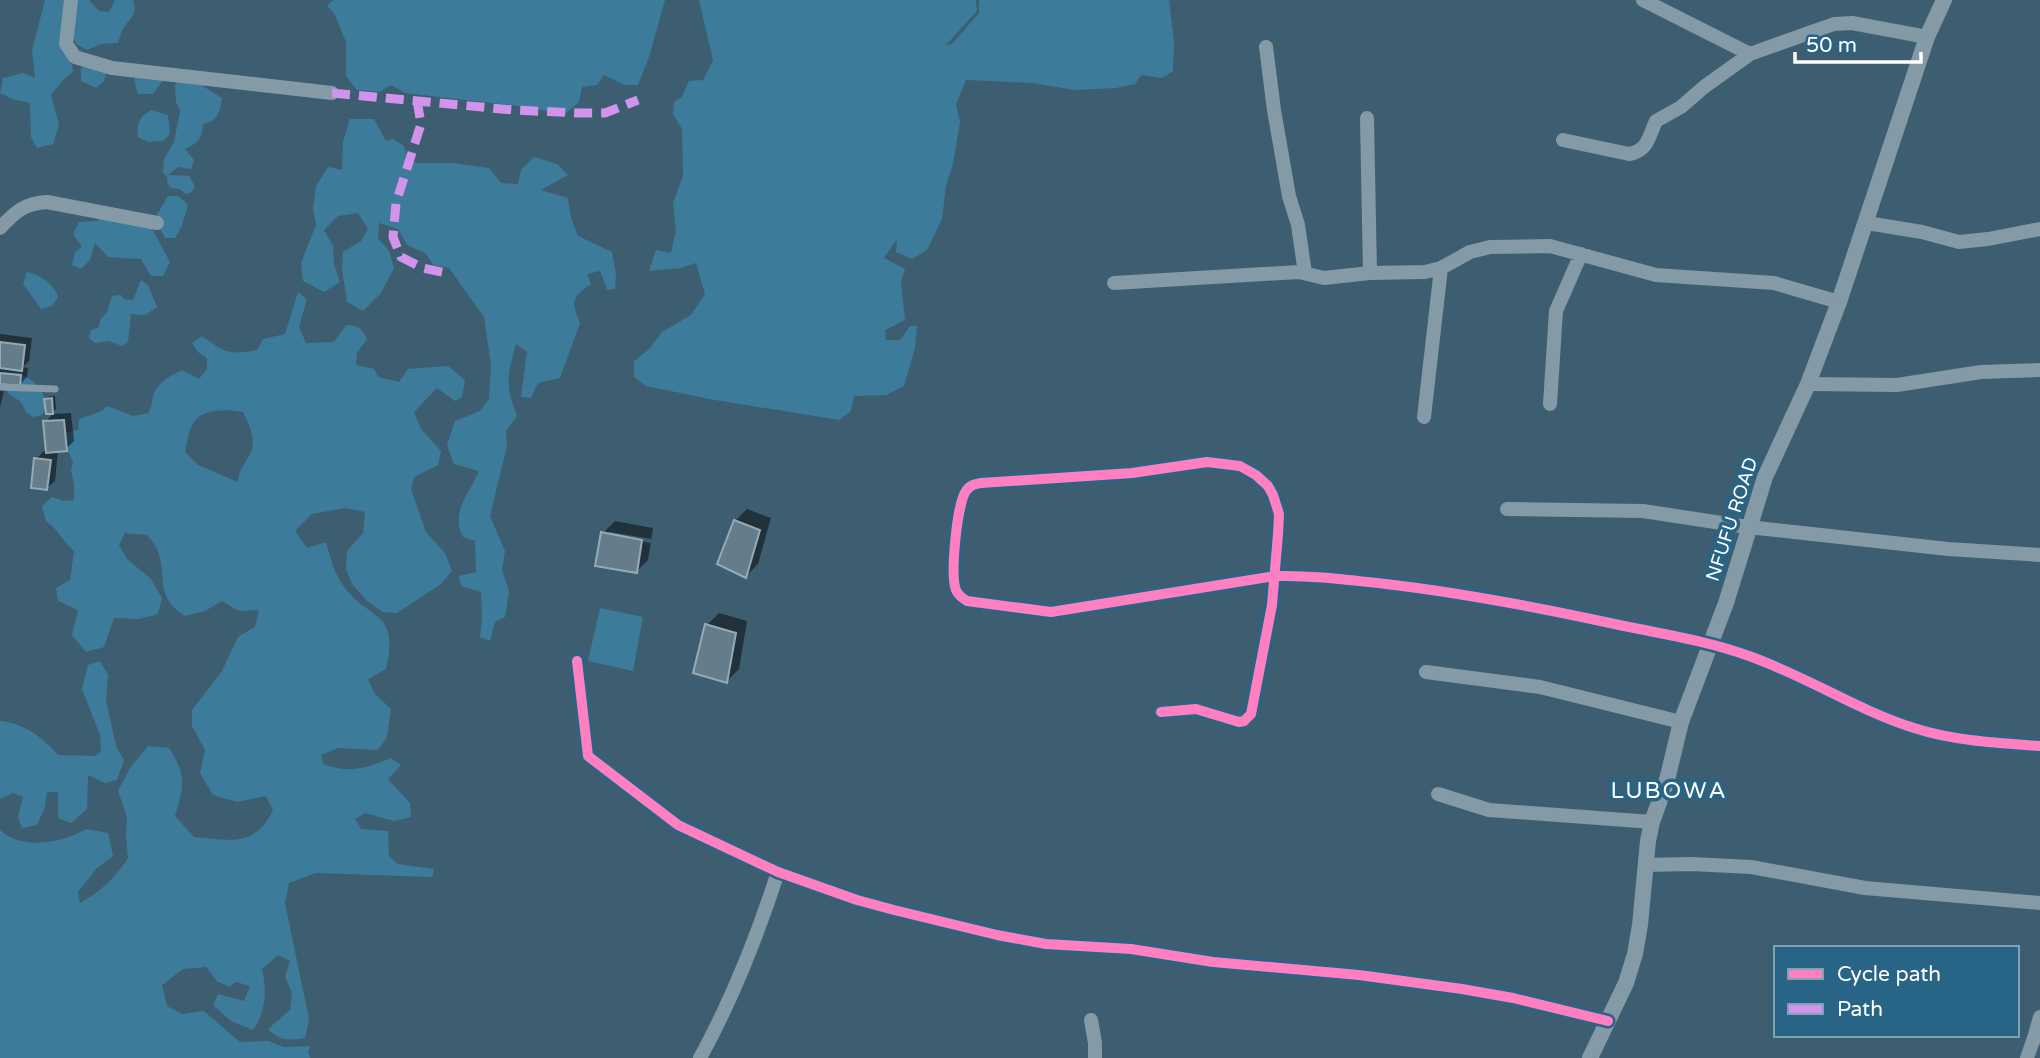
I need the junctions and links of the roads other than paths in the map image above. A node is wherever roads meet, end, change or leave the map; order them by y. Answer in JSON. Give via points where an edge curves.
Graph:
{"nodes":[{"id":1,"x":71,"y":0,"type":"edge"},
{"id":2,"x":1643,"y":0,"type":"edge"},
{"id":3,"x":1944,"y":0,"type":"edge"},
{"id":4,"x":1927,"y":37,"type":"junction"},
{"id":5,"x":1266,"y":47,"type":"dead end"},
{"id":6,"x":1750,"y":54,"type":"junction"},
{"id":7,"x":332,"y":93,"type":"dead end"},
{"id":8,"x":1367,"y":118,"type":"dead end"},
{"id":9,"x":1563,"y":140,"type":"dead end"},
{"id":10,"x":157,"y":223,"type":"dead end"},
{"id":11,"x":1867,"y":223,"type":"junction"},
{"id":12,"x":0,"y":228,"type":"edge"},
{"id":13,"x":2040,"y":229,"type":"edge"},
{"id":14,"x":1581,"y":254,"type":"junction"},
{"id":15,"x":1441,"y":268,"type":"junction"},
{"id":16,"x":1305,"y":273,"type":"junction"},
{"id":17,"x":1370,"y":273,"type":"junction"},
{"id":18,"x":1114,"y":283,"type":"dead end"},
{"id":19,"x":1839,"y":302,"type":"junction"},
{"id":20,"x":2040,"y":370,"type":"edge"},
{"id":21,"x":1808,"y":384,"type":"junction"},
{"id":22,"x":0,"y":387,"type":"edge"},
{"id":23,"x":55,"y":389,"type":"dead end"},
{"id":24,"x":1550,"y":404,"type":"dead end"},
{"id":25,"x":1424,"y":417,"type":"dead end"},
{"id":26,"x":1507,"y":509,"type":"dead end"},
{"id":27,"x":1748,"y":527,"type":"junction"},
{"id":28,"x":2040,"y":555,"type":"edge"},
{"id":29,"x":1275,"y":576,"type":"junction"},
{"id":30,"x":1711,"y":645,"type":"junction"},
{"id":31,"x":577,"y":661,"type":"dead end"},
{"id":32,"x":1426,"y":673,"type":"dead end"},
{"id":33,"x":1161,"y":712,"type":"dead end"},
{"id":34,"x":1681,"y":722,"type":"junction"},
{"id":35,"x":2040,"y":746,"type":"edge"},
{"id":36,"x":1438,"y":794,"type":"dead end"},
{"id":37,"x":1652,"y":822,"type":"junction"},
{"id":38,"x":1645,"y":865,"type":"junction"},
{"id":39,"x":778,"y":872,"type":"junction"},
{"id":40,"x":2040,"y":903,"type":"edge"},
{"id":41,"x":2040,"y":1017,"type":"edge"},
{"id":42,"x":1091,"y":1020,"type":"dead end"},
{"id":43,"x":1608,"y":1021,"type":"junction"},
{"id":44,"x":2037,"y":1036,"type":"edge"},
{"id":45,"x":700,"y":1058,"type":"edge"},
{"id":46,"x":1095,"y":1058,"type":"edge"},
{"id":47,"x":1590,"y":1058,"type":"edge"},
{"id":48,"x":2027,"y":1058,"type":"edge"}],
"edges":[{"from":1,"to":7,"type":"street","via":[[66,44],[75,58],[112,68]]},
{"from":2,"to":6,"type":"street"},
{"from":3,"to":4,"type":"street","name":"NFUFU ROAD"},
{"from":4,"to":6,"type":"street","via":[[1841,23]]},
{"from":4,"to":11,"type":"street","name":"NFUFU ROAD"},
{"from":5,"to":16,"type":"street"},
{"from":6,"to":9,"type":"street","via":[[1656,121],[1644,149],[1636,153]]},
{"from":8,"to":17,"type":"street"},
{"from":10,"to":12,"type":"street","via":[[35,202],[19,209]]},
{"from":11,"to":13,"type":"street","via":[[1959,242]]},
{"from":11,"to":19,"type":"street","name":"NFUFU ROAD"},
{"from":14,"to":15,"type":"street","via":[[1550,246],[1490,247]]},
{"from":14,"to":19,"type":"street","via":[[1656,275],[1773,283]]},
{"from":14,"to":24,"type":"street","via":[[1556,311]]},
{"from":15,"to":17,"type":"street"},
{"from":15,"to":25,"type":"street"},
{"from":16,"to":17,"type":"street","via":[[1324,278]]},
{"from":16,"to":18,"type":"street"},
{"from":19,"to":21,"type":"street","name":"NFUFU ROAD"},
{"from":20,"to":21,"type":"street","via":[[1981,372],[1897,385]]},
{"from":21,"to":27,"type":"street","name":"NFUFU ROAD","via":[[1776,448]]},
{"from":22,"to":23,"type":"lane"},
{"from":26,"to":27,"type":"street","via":[[1643,511]]},
{"from":27,"to":28,"type":"street"},
{"from":27,"to":30,"type":"street","name":"NFUFU ROAD"},
{"from":29,"to":29,"type":"street","via":[[1066,610],[1035,611],[967,601],[957,592],[953,574],[962,500],[969,488],[981,483],[1132,473],[1207,462],[1240,466],[1268,486],[1278,508]]},
{"from":29,"to":30,"type":"street","via":[[1320,576],[1491,599]]},
{"from":29,"to":33,"type":"street","via":[[1261,669],[1248,718],[1234,722],[1196,709]]},
{"from":30,"to":34,"type":"street","name":"NFUFU ROAD"},
{"from":30,"to":35,"type":"street","via":[[1784,669],[1915,729]]},
{"from":31,"to":39,"type":"street","via":[[587,756],[678,825]]},
{"from":32,"to":34,"type":"street","via":[[1539,687]]},
{"from":34,"to":37,"type":"street","name":"NFUFU ROAD"},
{"from":36,"to":37,"type":"street","via":[[1489,810]]},
{"from":37,"to":38,"type":"street","name":"NFUFU ROAD"},
{"from":38,"to":40,"type":"street","via":[[1751,867],[1865,888]]},
{"from":38,"to":43,"type":"street","name":"NFUFU ROAD","via":[[1635,954]]},
{"from":39,"to":43,"type":"street","via":[[857,900],[1036,943],[1386,978],[1494,994]]},
{"from":39,"to":45,"type":"street","via":[[746,965]]},
{"from":41,"to":44,"type":"street"},
{"from":42,"to":46,"type":"street"},
{"from":43,"to":47,"type":"street","name":"NFUFU ROAD"},
{"from":44,"to":48,"type":"street"}]}
